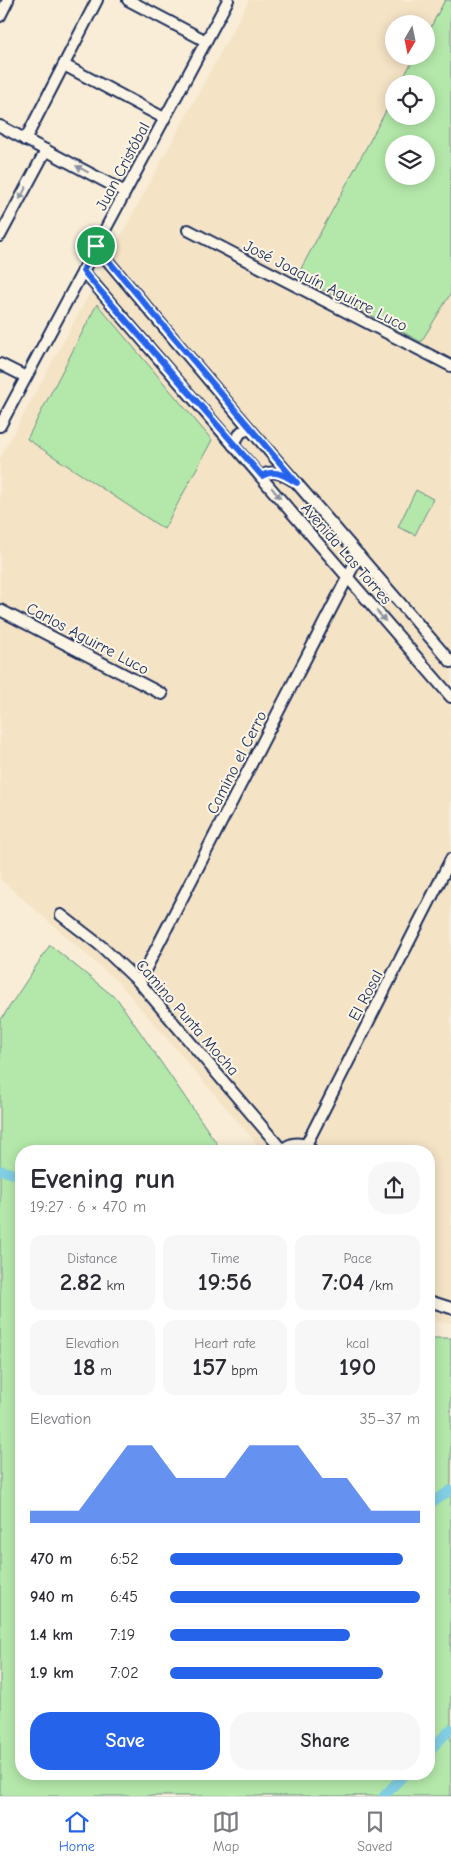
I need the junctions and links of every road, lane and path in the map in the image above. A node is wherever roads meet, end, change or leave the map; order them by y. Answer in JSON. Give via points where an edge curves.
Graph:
{"nodes":[{"id":1,"x":8,"y":0,"type":"edge"},
{"id":2,"x":97,"y":0,"type":"edge"},
{"id":3,"x":128,"y":0,"type":"edge"},
{"id":4,"x":228,"y":0,"type":"edge"},
{"id":5,"x":0,"y":16,"type":"edge"},
{"id":6,"x":206,"y":41,"type":"junction"},
{"id":7,"x":64,"y":65,"type":"junction"},
{"id":8,"x":164,"y":118,"type":"junction"},
{"id":9,"x":0,"y":126,"type":"edge"},
{"id":10,"x":26,"y":140,"type":"junction"},
{"id":11,"x":46,"y":150,"type":"junction"},
{"id":12,"x":125,"y":192,"type":"junction"},
{"id":13,"x":188,"y":230,"type":"dead end"},
{"id":14,"x":0,"y":236,"type":"edge"},
{"id":15,"x":96,"y":246,"type":"junction"},
{"id":16,"x":83,"y":271,"type":"junction"},
{"id":17,"x":0,"y":364,"type":"edge"},
{"id":18,"x":451,"y":366,"type":"edge"},
{"id":19,"x":26,"y":378,"type":"junction"},
{"id":20,"x":0,"y":426,"type":"edge"},
{"id":21,"x":250,"y":429,"type":"junction"},
{"id":22,"x":233,"y":445,"type":"junction"},
{"id":23,"x":262,"y":476,"type":"junction"},
{"id":24,"x":297,"y":483,"type":"junction"},
{"id":25,"x":359,"y":555,"type":"junction"},
{"id":26,"x":347,"y":577,"type":"junction"},
{"id":27,"x":0,"y":610,"type":"edge"},
{"id":28,"x":451,"y":662,"type":"edge"},
{"id":29,"x":162,"y":694,"type":"dead end"},
{"id":30,"x":451,"y":697,"type":"edge"},
{"id":31,"x":451,"y":859,"type":"edge"},
{"id":32,"x":60,"y":915,"type":"dead end"},
{"id":33,"x":140,"y":982,"type":"junction"},
{"id":34,"x":278,"y":1145,"type":"edge"},
{"id":35,"x":311,"y":1145,"type":"edge"},
{"id":36,"x":435,"y":1304,"type":"edge"},
{"id":37,"x":451,"y":1308,"type":"edge"}],
"edges":[{"from":1,"to":5,"type":"street"},
{"from":2,"to":7,"type":"street"},
{"from":3,"to":6,"type":"street"},
{"from":4,"to":6,"type":"street","name":"Juan Cristóbal"},
{"from":6,"to":8,"type":"street","name":"Juan Cristóbal"},
{"from":7,"to":8,"type":"street"},
{"from":7,"to":10,"type":"street"},
{"from":8,"to":12,"type":"street","name":"Juan Cristóbal"},
{"from":9,"to":10,"type":"street"},
{"from":10,"to":11,"type":"street"},
{"from":12,"to":11,"type":"street","one_way":true},
{"from":11,"to":14,"type":"street","one_way":true},
{"from":12,"to":15,"type":"street","name":"Juan Cristóbal"},
{"from":13,"to":18,"type":"street","name":"José Joaquín Aguirre Luco"},
{"from":15,"to":16,"type":"street","name":"Juan Cristóbal"},
{"from":15,"to":21,"type":"street","name":"Avenida Las Torres"},
{"from":16,"to":19,"type":"street","name":"Juan Cristóbal"},
{"from":16,"to":22,"type":"street","name":"Avenida Las Torres"},
{"from":17,"to":19,"type":"street"},
{"from":19,"to":20,"type":"street","name":"Juan Cristóbal"},
{"from":21,"to":22,"type":"street","via":[[241,432]]},
{"from":21,"to":24,"type":"street","name":"Avenida Las Torres"},
{"from":22,"to":23,"type":"street","name":"Avenida Las Torres"},
{"from":23,"to":24,"type":"street","via":[[275,472]]},
{"from":23,"to":26,"type":"street","name":"Avenida Las Torres","one_way":true},
{"from":24,"to":25,"type":"street","name":"Avenida Las Torres"},
{"from":25,"to":26,"type":"street","name":"Camino el Cerro"},
{"from":25,"to":28,"type":"street","name":"Avenida Las Torres"},
{"from":26,"to":30,"type":"street","name":"Avenida Las Torres","one_way":true},
{"from":26,"to":33,"type":"street","name":"Camino el Cerro"},
{"from":27,"to":29,"type":"street","name":"Carlos Aguirre Luco"},
{"from":31,"to":35,"type":"street","name":"El Rosal"},
{"from":32,"to":33,"type":"street","name":"Camino Punta Mocha","via":[[101,946]]},
{"from":33,"to":34,"type":"street","name":"Camino Punta Mocha"},
{"from":36,"to":37,"type":"street"}]}
